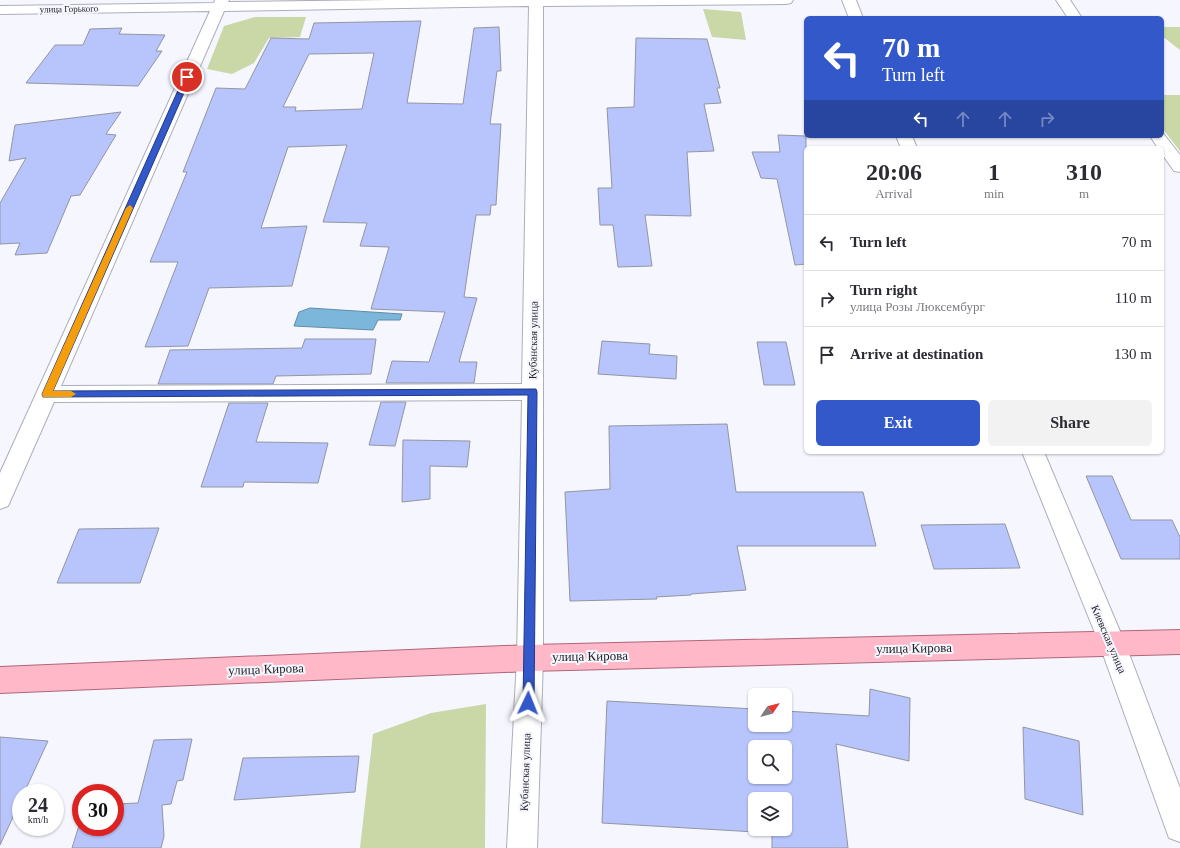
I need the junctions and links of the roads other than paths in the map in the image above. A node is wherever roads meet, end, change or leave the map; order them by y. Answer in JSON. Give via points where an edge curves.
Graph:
{"nodes":[{"id":1,"x":786,"y":0,"type":"edge"},
{"id":2,"x":849,"y":0,"type":"edge"},
{"id":3,"x":1062,"y":0,"type":"edge"},
{"id":4,"x":536,"y":1,"type":"edge"},
{"id":5,"x":220,"y":4,"type":"edge"},
{"id":6,"x":0,"y":10,"type":"edge"},
{"id":7,"x":855,"y":16,"type":"edge"},
{"id":8,"x":1074,"y":16,"type":"edge"},
{"id":9,"x":1159,"y":138,"type":"edge"},
{"id":10,"x":1180,"y":167,"type":"edge"},
{"id":11,"x":532,"y":392,"type":"junction"},
{"id":12,"x":47,"y":394,"type":"junction"},
{"id":13,"x":1034,"y":454,"type":"edge"},
{"id":14,"x":0,"y":499,"type":"edge"},
{"id":15,"x":1180,"y":642,"type":"edge"},
{"id":16,"x":1112,"y":643,"type":"junction"},
{"id":17,"x":530,"y":658,"type":"junction"},
{"id":18,"x":0,"y":680,"type":"edge"},
{"id":19,"x":1180,"y":827,"type":"edge"},
{"id":20,"x":522,"y":848,"type":"edge"}],
"edges":[{"from":1,"to":4,"type":"street","name":"улица Горького"},
{"from":2,"to":7,"type":"street"},
{"from":3,"to":8,"type":"street"},
{"from":4,"to":5,"type":"street","name":"улица Горького"},
{"from":4,"to":11,"type":"street","name":"Кубанская улица"},
{"from":5,"to":6,"type":"street","name":"улица Горького"},
{"from":5,"to":12,"type":"street"},
{"from":9,"to":10,"type":"street"},
{"from":11,"to":12,"type":"street"},
{"from":11,"to":17,"type":"street","name":"Кубанская улица"},
{"from":12,"to":14,"type":"street"},
{"from":13,"to":16,"type":"street","name":"Киевская улица"},
{"from":15,"to":16,"type":"main road","name":"улица Кирова"},
{"from":16,"to":17,"type":"main road","name":"улица Кирова"},
{"from":16,"to":19,"type":"street","name":"Киевская улица"},
{"from":17,"to":18,"type":"main road","name":"улица Кирова"},
{"from":17,"to":20,"type":"street","name":"Кубанская улица"}]}
